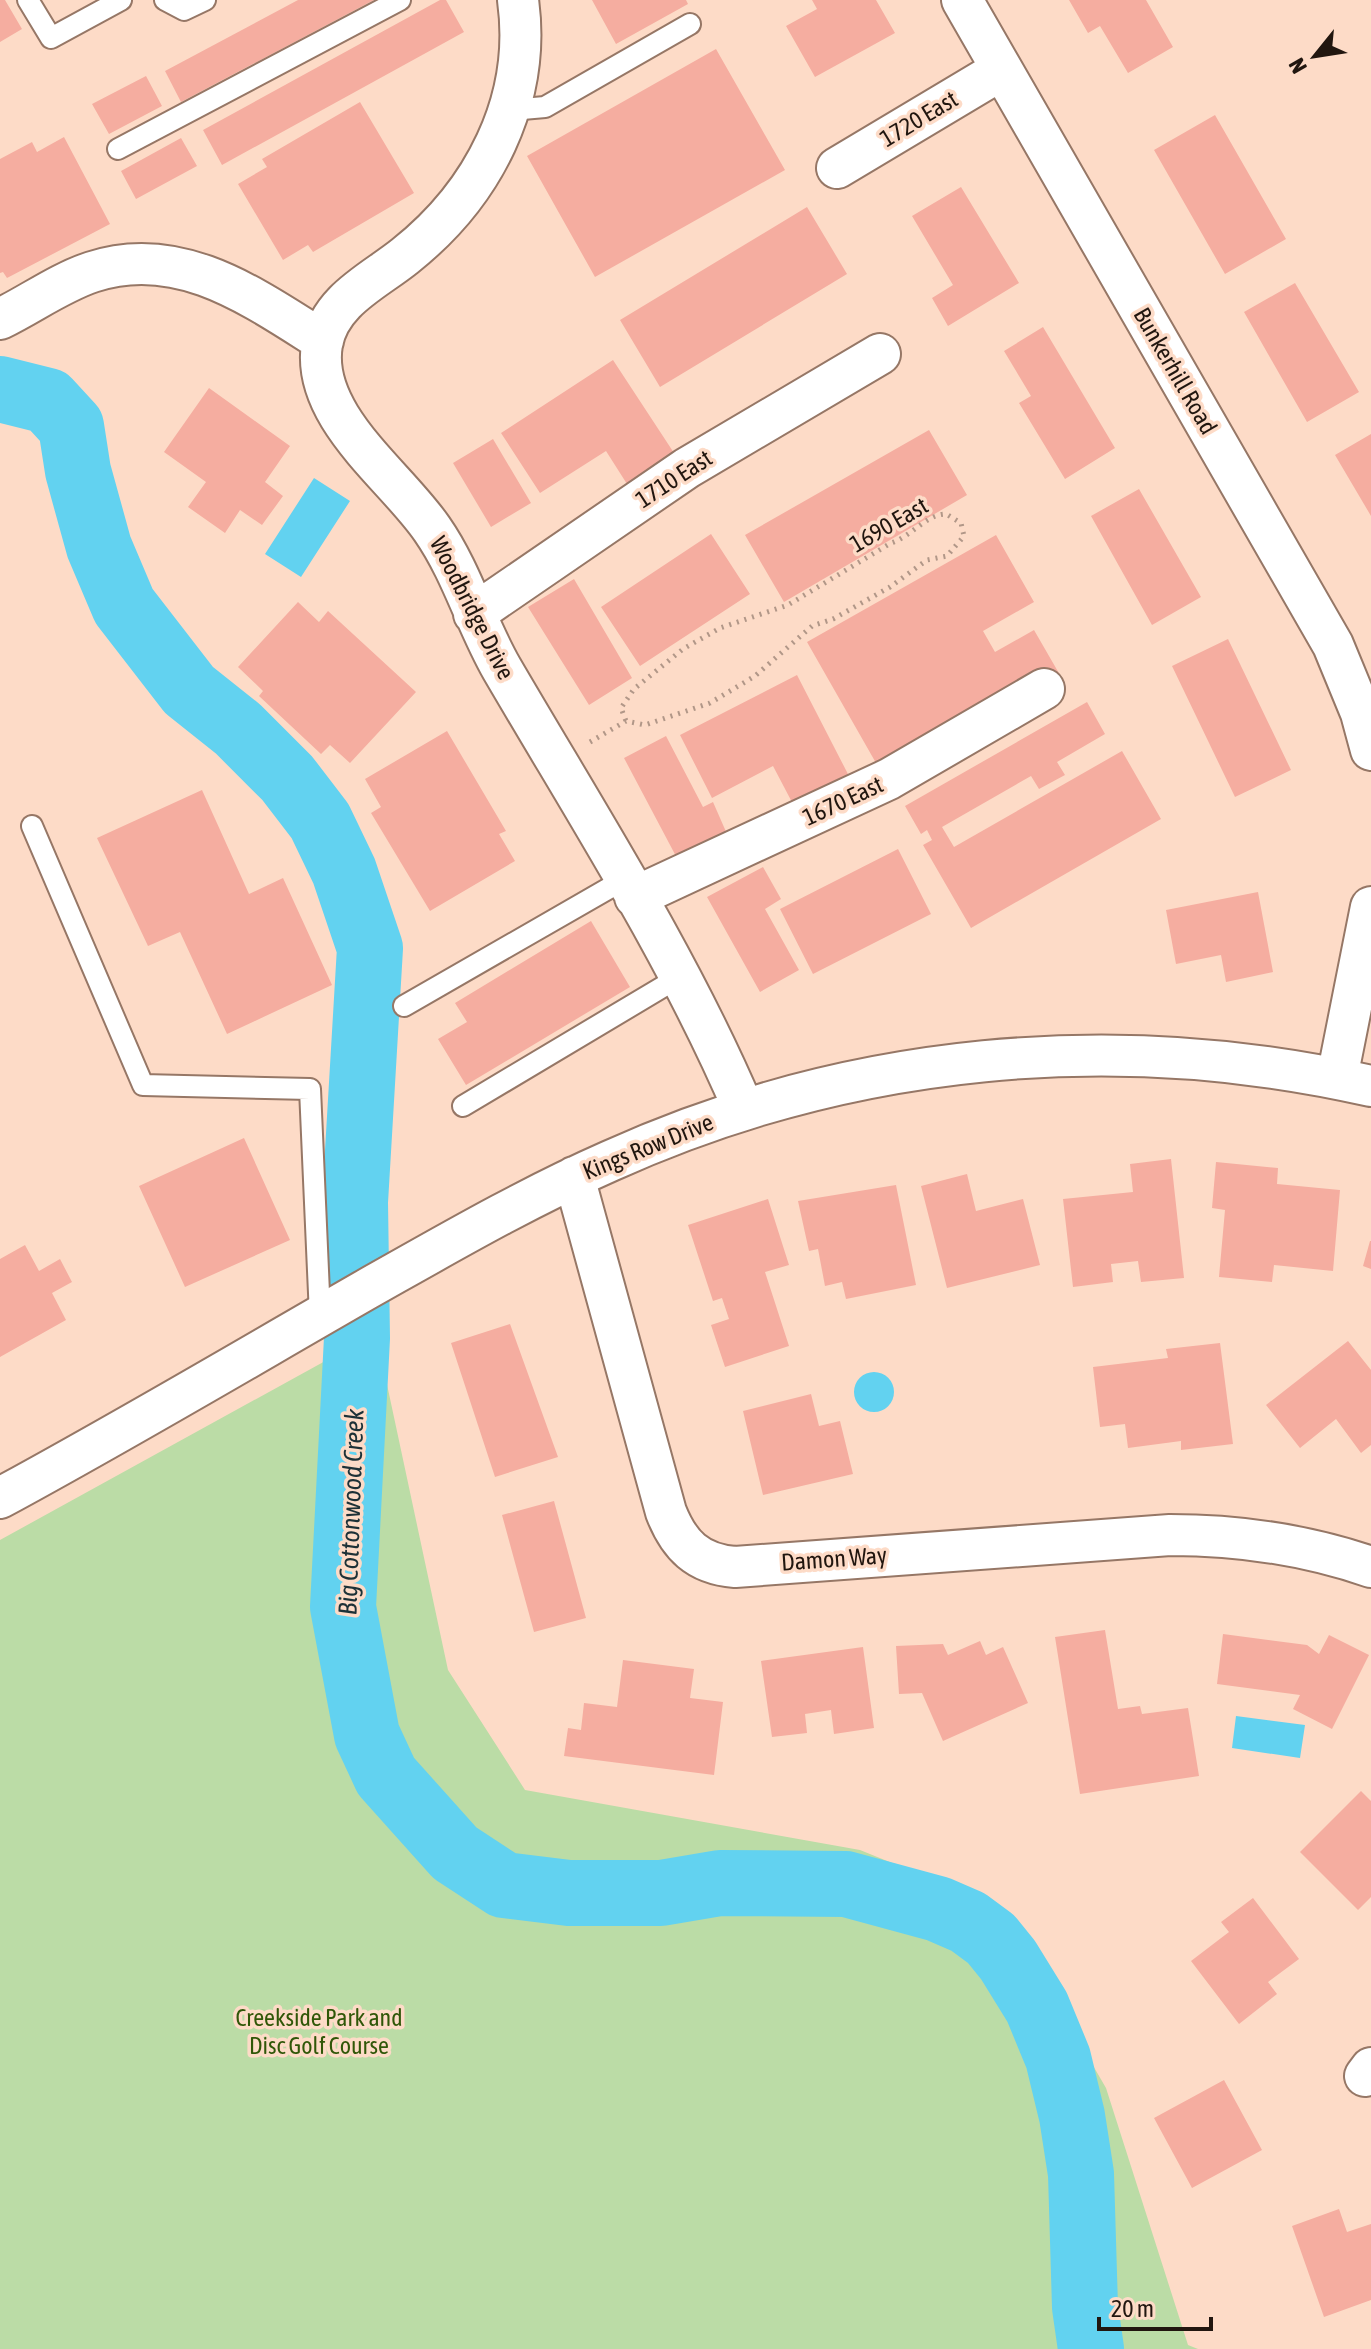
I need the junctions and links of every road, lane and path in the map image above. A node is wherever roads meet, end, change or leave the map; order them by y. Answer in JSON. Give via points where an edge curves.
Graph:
{"nodes":[{"id":1,"x":28,"y":0,"type":"edge"},
{"id":2,"x":121,"y":0,"type":"edge"},
{"id":3,"x":165,"y":0,"type":"edge"},
{"id":4,"x":205,"y":0,"type":"edge"},
{"id":5,"x":400,"y":0,"type":"edge"},
{"id":6,"x":518,"y":0,"type":"edge"},
{"id":7,"x":962,"y":0,"type":"edge"},
{"id":8,"x":690,"y":24,"type":"dead end"},
{"id":9,"x":1001,"y":70,"type":"junction"},
{"id":10,"x":511,"y":110,"type":"junction"},
{"id":11,"x":118,"y":149,"type":"dead end"},
{"id":12,"x":837,"y":168,"type":"dead end"},
{"id":13,"x":0,"y":319,"type":"edge"},
{"id":14,"x":323,"y":341,"type":"junction"},
{"id":15,"x":880,"y":354,"type":"dead end"},
{"id":16,"x":474,"y":614,"type":"junction"},
{"id":17,"x":1044,"y":689,"type":"dead end"},
{"id":18,"x":626,"y":721,"type":"junction"},
{"id":19,"x":590,"y":742,"type":"dead end"},
{"id":20,"x":1371,"y":750,"type":"edge"},
{"id":21,"x":32,"y":826,"type":"dead end"},
{"id":22,"x":630,"y":888,"type":"junction"},
{"id":23,"x":1371,"y":907,"type":"edge"},
{"id":24,"x":681,"y":976,"type":"junction"},
{"id":25,"x":404,"y":1006,"type":"dead end"},
{"id":26,"x":1354,"y":1082,"type":"edge"},
{"id":27,"x":463,"y":1106,"type":"dead end"},
{"id":28,"x":744,"y":1110,"type":"junction"},
{"id":29,"x":574,"y":1177,"type":"junction"},
{"id":30,"x":320,"y":1316,"type":"junction"},
{"id":31,"x":0,"y":1498,"type":"edge"},
{"id":32,"x":1371,"y":1567,"type":"edge"}],
"edges":[{"from":1,"to":2,"type":"lane","via":[[51,38]]},
{"from":3,"to":4,"type":"lane","via":[[184,10]]},
{"from":5,"to":11,"type":"lane"},
{"from":6,"to":10,"type":"street","via":[[519,61]]},
{"from":7,"to":9,"type":"street","name":"Bunkerhill Road"},
{"from":8,"to":10,"type":"lane","via":[[545,107]]},
{"from":9,"to":12,"type":"street","name":"1720 East"},
{"from":9,"to":20,"type":"street","name":"Bunkerhill Road","via":[[1333,645]]},
{"from":10,"to":14,"type":"street","via":[[484,168],[449,217],[358,289],[336,314]]},
{"from":13,"to":14,"type":"street","via":[[96,271],[166,264],[214,278]]},
{"from":14,"to":16,"type":"street","name":"Woodbridge Drive","via":[[322,374],[331,403],[439,539]]},
{"from":15,"to":16,"type":"street","name":"1710 East","via":[[687,468]]},
{"from":16,"to":22,"type":"street","name":"Woodbridge Drive"},
{"from":17,"to":22,"type":"street","name":"1670 East","via":[[889,779]]},
{"from":18,"to":18,"type":"path","name":"1690 East","via":[[645,725],[710,703],[755,676],[812,626],[899,582],[927,560],[952,553],[964,536],[961,523],[946,514],[933,518],[906,539],[788,605],[720,628],[683,649],[634,689],[621,708]]},
{"from":18,"to":19,"type":"path","name":"1690 East"},
{"from":21,"to":30,"type":"lane","via":[[143,1085],[310,1089]]},
{"from":22,"to":24,"type":"street","name":"Woodbridge Drive"},
{"from":22,"to":25,"type":"lane"},
{"from":23,"to":26,"type":"street"},
{"from":24,"to":27,"type":"lane"},
{"from":24,"to":28,"type":"street","name":"Woodbridge Drive"},
{"from":26,"to":28,"type":"street","name":"Kings Row Drive","via":[[1145,1056],[1019,1057],[866,1077]]},
{"from":28,"to":29,"type":"street","name":"Kings Row Drive"},
{"from":29,"to":30,"type":"street","name":"Kings Row Drive"},
{"from":29,"to":32,"type":"street","name":"Damon Way","via":[[666,1512],[683,1544],[700,1558],[735,1567],[1210,1535],[1277,1541]]},
{"from":30,"to":31,"type":"street","name":"Kings Row Drive"}]}
